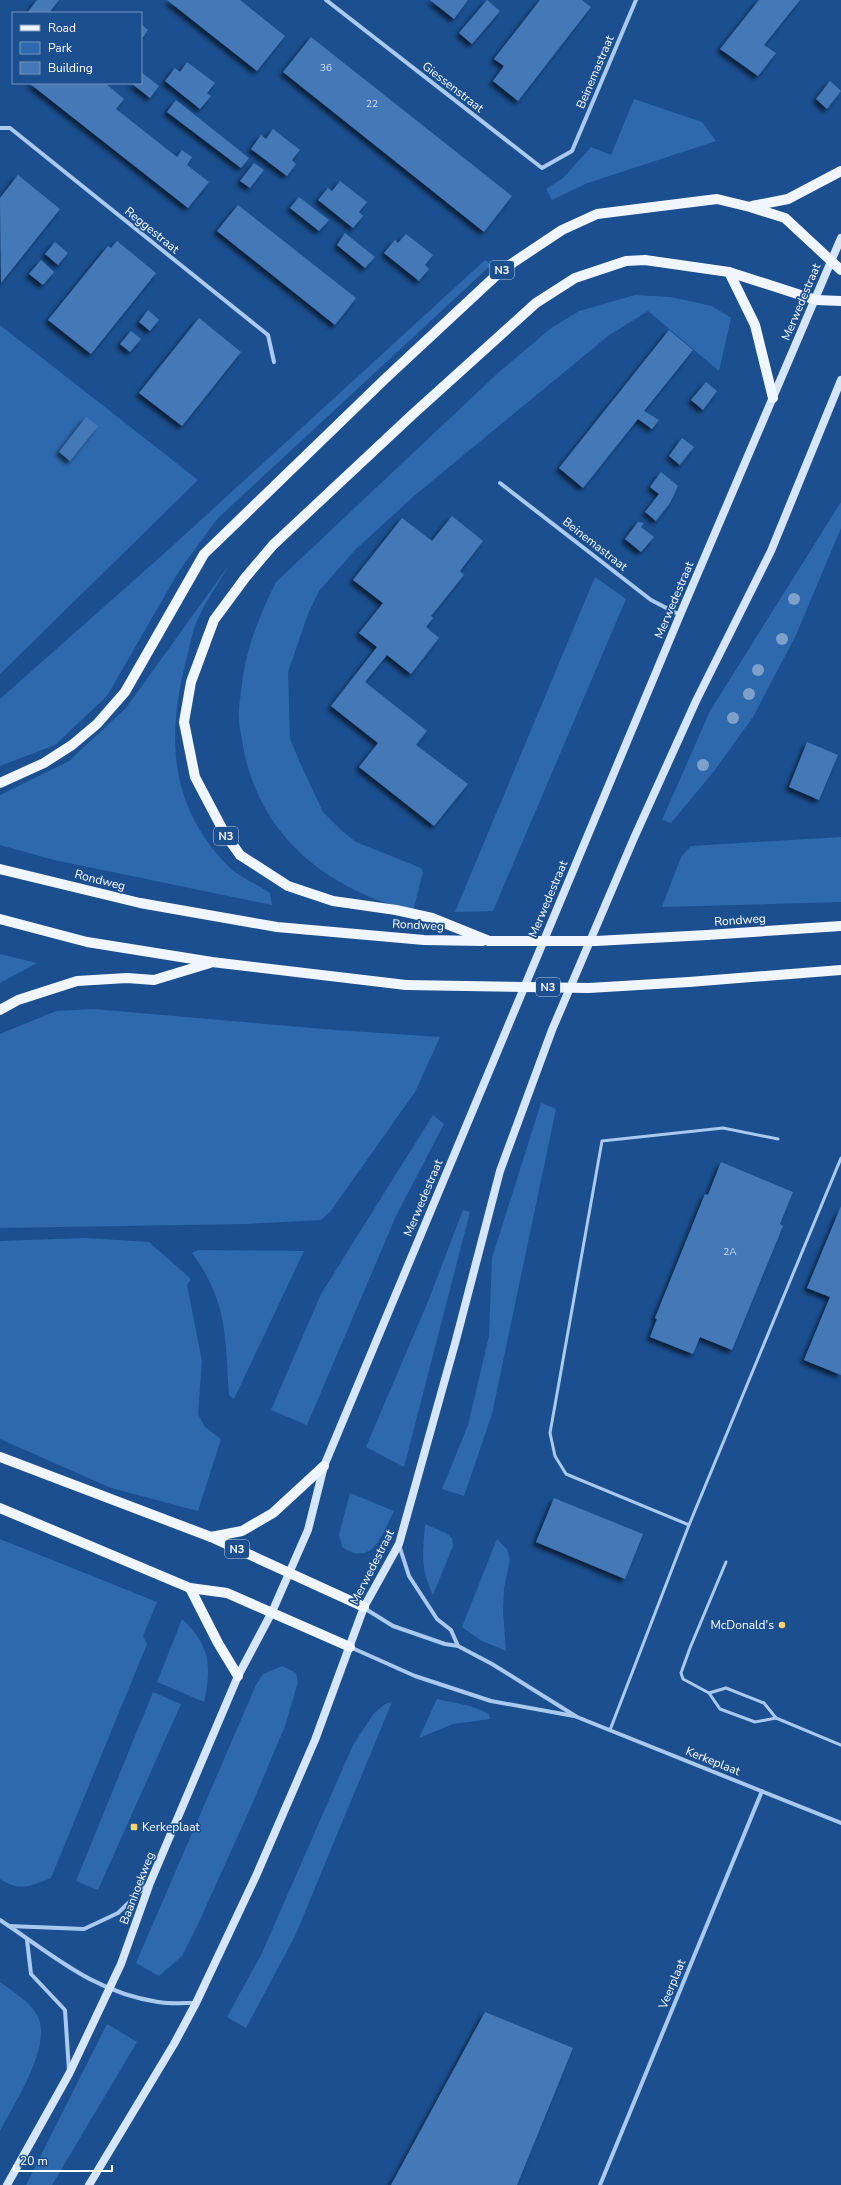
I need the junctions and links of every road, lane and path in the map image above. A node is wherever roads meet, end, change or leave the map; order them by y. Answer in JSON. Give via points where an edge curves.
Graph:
{"nodes":[{"id":1,"x":326,"y":0,"type":"edge"},
{"id":2,"x":636,"y":0,"type":"edge"},
{"id":3,"x":0,"y":128,"type":"edge"},
{"id":4,"x":572,"y":151,"type":"joint"},
{"id":5,"x":841,"y":171,"type":"edge"},
{"id":6,"x":750,"y":207,"type":"junction"},
{"id":7,"x":841,"y":238,"type":"edge"},
{"id":8,"x":832,"y":261,"type":"junction"},
{"id":9,"x":841,"y":270,"type":"edge"},
{"id":10,"x":730,"y":272,"type":"junction"},
{"id":11,"x":816,"y":300,"type":"junction"},
{"id":12,"x":841,"y":301,"type":"edge"},
{"id":13,"x":274,"y":362,"type":"dead end"},
{"id":14,"x":841,"y":380,"type":"edge"},
{"id":15,"x":773,"y":398,"type":"junction"},
{"id":16,"x":500,"y":483,"type":"dead end"},
{"id":17,"x":680,"y":615,"type":"junction"},
{"id":18,"x":0,"y":783,"type":"edge"},
{"id":19,"x":0,"y":869,"type":"edge"},
{"id":20,"x":0,"y":919,"type":"edge"},
{"id":21,"x":841,"y":926,"type":"edge"},
{"id":22,"x":489,"y":941,"type":"junction"},
{"id":23,"x":212,"y":962,"type":"junction"},
{"id":24,"x":841,"y":970,"type":"edge"},
{"id":25,"x":0,"y":1010,"type":"edge"},
{"id":26,"x":778,"y":1138,"type":"dead end"},
{"id":27,"x":841,"y":1158,"type":"edge"},
{"id":28,"x":0,"y":1457,"type":"edge"},
{"id":29,"x":324,"y":1466,"type":"junction"},
{"id":30,"x":0,"y":1508,"type":"edge"},
{"id":31,"x":689,"y":1526,"type":"junction"},
{"id":32,"x":211,"y":1537,"type":"junction"},
{"id":33,"x":399,"y":1544,"type":"junction"},
{"id":34,"x":726,"y":1562,"type":"dead end"},
{"id":35,"x":288,"y":1573,"type":"junction"},
{"id":36,"x":190,"y":1588,"type":"junction"},
{"id":37,"x":364,"y":1607,"type":"junction"},
{"id":38,"x":272,"y":1612,"type":"junction"},
{"id":39,"x":458,"y":1646,"type":"junction"},
{"id":40,"x":350,"y":1647,"type":"junction"},
{"id":41,"x":238,"y":1676,"type":"junction"},
{"id":42,"x":709,"y":1693,"type":"junction"},
{"id":43,"x":577,"y":1717,"type":"junction"},
{"id":44,"x":776,"y":1718,"type":"junction"},
{"id":45,"x":610,"y":1730,"type":"junction"},
{"id":46,"x":841,"y":1745,"type":"edge"},
{"id":47,"x":762,"y":1791,"type":"junction"},
{"id":48,"x":841,"y":1823,"type":"edge"},
{"id":49,"x":150,"y":1883,"type":"junction"},
{"id":50,"x":0,"y":1920,"type":"edge"},
{"id":51,"x":9,"y":1926,"type":"junction"},
{"id":52,"x":27,"y":1940,"type":"junction"},
{"id":53,"x":109,"y":1989,"type":"junction"},
{"id":54,"x":196,"y":2003,"type":"junction"},
{"id":55,"x":69,"y":2074,"type":"junction"},
{"id":56,"x":7,"y":2185,"type":"edge"},
{"id":57,"x":90,"y":2185,"type":"edge"},
{"id":58,"x":600,"y":2185,"type":"edge"}],
"edges":[{"from":1,"to":4,"type":"street","name":"Giessenstraat","via":[[542,168]]},
{"from":2,"to":4,"type":"street","name":"Beinemastraat"},
{"from":3,"to":13,"type":"street","name":"Reggestraat","via":[[10,128],[268,335]]},
{"from":5,"to":6,"type":"main road","via":[[788,199]]},
{"from":6,"to":8,"type":"main road","number":"N3","via":[[785,218]]},
{"from":6,"to":18,"type":"main road","number":"N3","via":[[717,199],[597,214],[562,230],[502,270],[204,554],[125,692],[97,724],[72,745],[44,763]]},
{"from":7,"to":8,"type":"main road","name":"Merwedestraat"},
{"from":8,"to":9,"type":"main road"},
{"from":8,"to":11,"type":"main road","name":"Merwedestraat"},
{"from":10,"to":11,"type":"main road","number":"N3"},
{"from":10,"to":15,"type":"main road","via":[[755,325]]},
{"from":10,"to":22,"type":"main road","number":"N3","via":[[645,260],[626,261],[575,278],[536,303],[272,545],[214,620],[191,682],[184,722],[195,777],[225,834],[240,855],[288,886],[332,901],[432,918]]},
{"from":11,"to":12,"type":"main road"},
{"from":11,"to":15,"type":"main road","name":"Merwedestraat"},
{"from":14,"to":33,"type":"main road","name":"Merwedestraat","via":[[771,551],[696,701],[552,1030],[500,1171]]},
{"from":15,"to":17,"type":"main road","name":"Merwedestraat"},
{"from":16,"to":17,"type":"street","name":"Beinemastraat","via":[[651,600]]},
{"from":17,"to":29,"type":"main road","name":"Merwedestraat"},
{"from":19,"to":22,"type":"main road","name":"Rondweg","number":"N3","via":[[140,903],[277,927],[424,940]]},
{"from":20,"to":23,"type":"main road","number":"N3","via":[[87,942]]},
{"from":21,"to":22,"type":"main road","name":"Rondweg","number":"N3","bridge":true,"via":[[596,941]]},
{"from":23,"to":24,"type":"main road","number":"N3","bridge":true,"via":[[406,985],[589,988]]},
{"from":23,"to":25,"type":"main road","number":"N3","via":[[154,980],[127,978],[77,981],[18,1000]]},
{"from":26,"to":31,"type":"lane","via":[[723,1128],[602,1141],[550,1433],[556,1456],[566,1474]]},
{"from":27,"to":31,"type":"lane"},
{"from":28,"to":32,"type":"main road","number":"N3"},
{"from":29,"to":32,"type":"main road","number":"N3","via":[[273,1513],[242,1530]]},
{"from":29,"to":35,"type":"main road","name":"Merwedestraat","via":[[308,1530]]},
{"from":30,"to":36,"type":"main road"},
{"from":31,"to":45,"type":"lane"},
{"from":32,"to":35,"type":"main road","number":"N3"},
{"from":33,"to":37,"type":"main road","name":"Merwedestraat"},
{"from":33,"to":39,"type":"street","via":[[409,1576],[437,1619],[451,1630]]},
{"from":34,"to":42,"type":"lane","via":[[681,1673],[685,1681]]},
{"from":35,"to":37,"type":"main road"},
{"from":35,"to":38,"type":"main road","name":"Baanhoekweg"},
{"from":36,"to":38,"type":"main road","via":[[226,1593]]},
{"from":36,"to":41,"type":"main road"},
{"from":37,"to":39,"type":"street","name":"Kerkeplaat","via":[[393,1626]]},
{"from":37,"to":40,"type":"main road","name":"Merwedestraat"},
{"from":38,"to":40,"type":"main road"},
{"from":38,"to":41,"type":"main road","name":"Baanhoekweg"},
{"from":39,"to":43,"type":"street","name":"Kerkeplaat"},
{"from":40,"to":43,"type":"street","name":"Kerkeplaat","via":[[416,1676],[491,1701]]},
{"from":40,"to":54,"type":"main road","via":[[315,1740],[256,1876]]},
{"from":41,"to":49,"type":"main road","name":"Baanhoekweg"},
{"from":42,"to":44,"type":"lane","via":[[726,1688],[764,1703]]},
{"from":42,"to":44,"type":"lane","via":[[720,1709],[755,1722]]},
{"from":43,"to":45,"type":"street","name":"Kerkeplaat"},
{"from":44,"to":46,"type":"lane"},
{"from":45,"to":47,"type":"street","name":"Kerkeplaat"},
{"from":47,"to":48,"type":"street","name":"Kerkeplaat"},
{"from":47,"to":58,"type":"street","name":"Veerplaat"},
{"from":49,"to":51,"type":"street","via":[[118,1913],[84,1929]]},
{"from":49,"to":53,"type":"main road","name":"Baanhoekweg","via":[[121,1964]]},
{"from":50,"to":51,"type":"street"},
{"from":51,"to":52,"type":"street"},
{"from":52,"to":53,"type":"street","via":[[75,1972]]},
{"from":52,"to":55,"type":"street","via":[[31,1974],[66,2010]]},
{"from":53,"to":54,"type":"street","via":[[159,2002]]},
{"from":53,"to":55,"type":"main road","name":"Baanhoekweg"},
{"from":54,"to":57,"type":"main road"},
{"from":55,"to":56,"type":"main road","name":"Baanhoekweg"}]}
